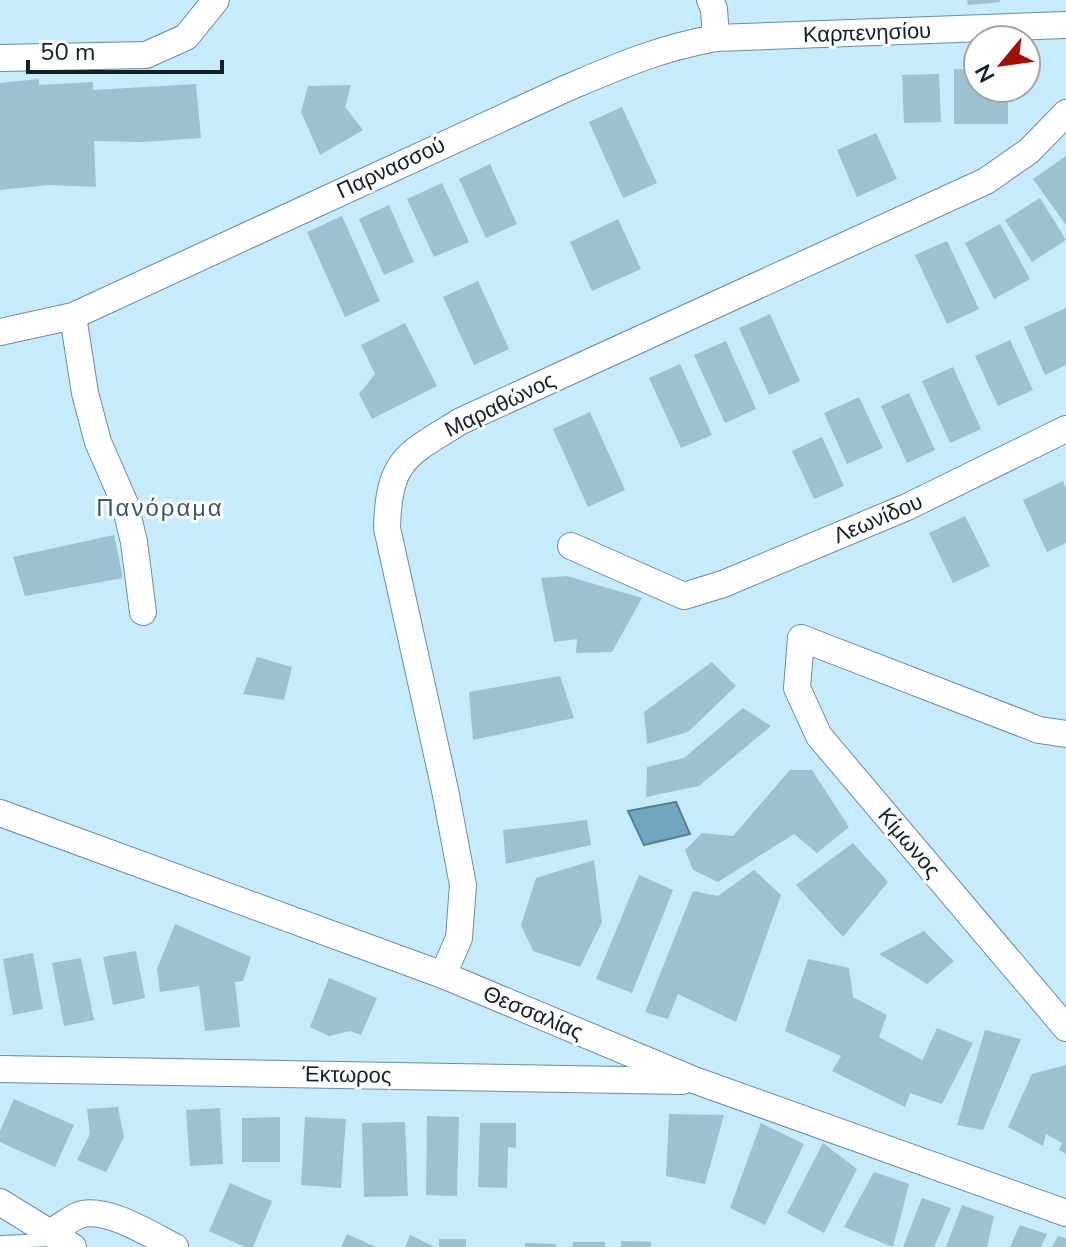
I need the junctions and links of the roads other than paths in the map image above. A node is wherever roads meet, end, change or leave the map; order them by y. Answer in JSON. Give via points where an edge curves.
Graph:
{"nodes":[{"id":1,"x":216,"y":0,"type":"edge"},
{"id":2,"x":710,"y":0,"type":"edge"},
{"id":3,"x":1066,"y":25,"type":"edge"},
{"id":4,"x":716,"y":38,"type":"junction"},
{"id":5,"x":0,"y":58,"type":"edge"},
{"id":6,"x":1066,"y":113,"type":"edge"},
{"id":7,"x":73,"y":316,"type":"junction"},
{"id":8,"x":1,"y":331,"type":"edge"},
{"id":9,"x":1066,"y":429,"type":"edge"},
{"id":10,"x":571,"y":546,"type":"dead end"},
{"id":11,"x":143,"y":612,"type":"dead end"},
{"id":12,"x":1066,"y":734,"type":"edge"},
{"id":13,"x":0,"y":813,"type":"edge"},
{"id":14,"x":443,"y":975,"type":"junction"},
{"id":15,"x":1066,"y":1028,"type":"edge"},
{"id":16,"x":0,"y":1069,"type":"edge"},
{"id":17,"x":694,"y":1080,"type":"junction"},
{"id":18,"x":0,"y":1202,"type":"edge"},
{"id":19,"x":1066,"y":1213,"type":"edge"},
{"id":20,"x":63,"y":1240,"type":"edge"},
{"id":21,"x":0,"y":1242,"type":"edge"},
{"id":22,"x":175,"y":1247,"type":"edge"}],
"edges":[{"from":1,"to":5,"type":"street","via":[[186,37],[146,55]]},
{"from":2,"to":4,"type":"street"},
{"from":3,"to":4,"type":"street","name":"Καρπενησίου"},
{"from":4,"to":7,"type":"street","name":"Παρνασσού","via":[[673,46],[607,71]]},
{"from":6,"to":14,"type":"street","name":"Μαραθώνος","via":[[1029,151],[986,181],[461,421],[413,451],[399,468],[388,493],[387,528],[463,885],[459,938]]},
{"from":7,"to":8,"type":"street","name":"Παρνασσού"},
{"from":7,"to":11,"type":"street","via":[[98,442],[128,516]]},
{"from":9,"to":10,"type":"street","name":"Λεωνίδου","via":[[907,507],[684,596]]},
{"from":12,"to":15,"type":"street","name":"Κίμωνος","via":[[1039,730],[801,638],[797,688],[819,736]]},
{"from":13,"to":14,"type":"street","name":"Θεσσαλίας"},
{"from":14,"to":17,"type":"street","name":"Θεσσαλίας"},
{"from":16,"to":17,"type":"street","name":"Έκτωρος"},
{"from":17,"to":19,"type":"street","name":"Θεσσαλίας"},
{"from":18,"to":20,"type":"street"},
{"from":20,"to":21,"type":"lane"},
{"from":20,"to":22,"type":"street","via":[[80,1215],[95,1213]]}]}
